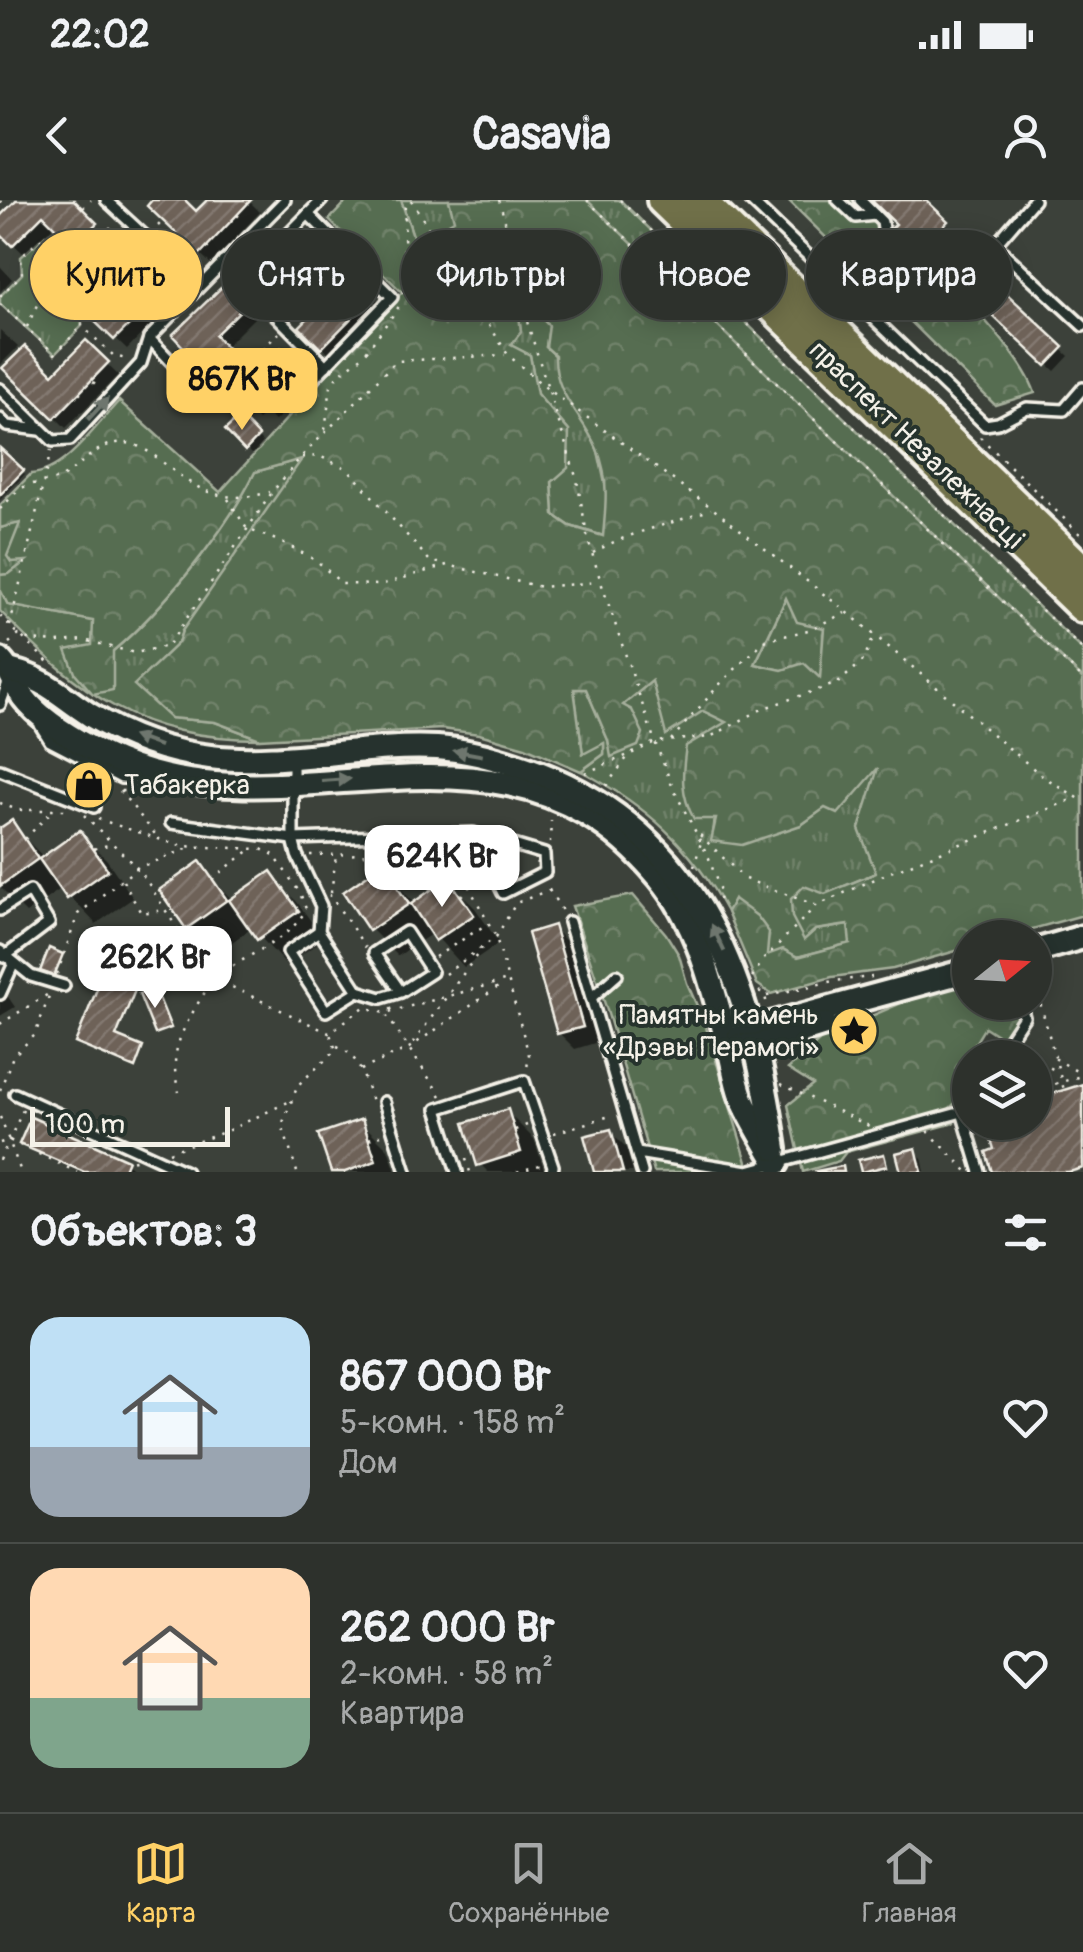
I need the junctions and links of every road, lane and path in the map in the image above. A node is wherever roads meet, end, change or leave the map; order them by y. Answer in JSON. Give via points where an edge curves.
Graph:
{"nodes":[{"id":1,"x":91,"y":200,"type":"edge"},
{"id":2,"x":106,"y":200,"type":"edge"},
{"id":3,"x":285,"y":200,"type":"edge"},
{"id":4,"x":322,"y":200,"type":"edge"},
{"id":5,"x":410,"y":200,"type":"edge"},
{"id":6,"x":499,"y":200,"type":"edge"},
{"id":7,"x":587,"y":200,"type":"edge"},
{"id":8,"x":620,"y":200,"type":"edge"},
{"id":9,"x":662,"y":200,"type":"edge"},
{"id":10,"x":699,"y":200,"type":"edge"},
{"id":11,"x":750,"y":200,"type":"edge"},
{"id":12,"x":838,"y":200,"type":"edge"},
{"id":13,"x":860,"y":200,"type":"edge"},
{"id":14,"x":1034,"y":200,"type":"edge"},
{"id":15,"x":0,"y":201,"type":"edge"},
{"id":16,"x":83,"y":208,"type":"dead end"},
{"id":17,"x":8,"y":209,"type":"dead end"},
{"id":18,"x":308,"y":214,"type":"junction"},
{"id":19,"x":237,"y":215,"type":"dead end"},
{"id":20,"x":875,"y":215,"type":"junction"},
{"id":21,"x":242,"y":219,"type":"dead end"},
{"id":22,"x":163,"y":221,"type":"dead end"},
{"id":23,"x":158,"y":226,"type":"dead end"},
{"id":24,"x":138,"y":230,"type":"edge"},
{"id":25,"x":255,"y":230,"type":"edge"},
{"id":26,"x":292,"y":230,"type":"edge"},
{"id":27,"x":883,"y":230,"type":"edge"},
{"id":28,"x":30,"y":248,"type":"edge"},
{"id":29,"x":806,"y":254,"type":"edge"},
{"id":30,"x":222,"y":263,"type":"edge"},
{"id":31,"x":202,"y":283,"type":"edge"},
{"id":32,"x":0,"y":296,"type":"edge"},
{"id":33,"x":0,"y":304,"type":"edge"},
{"id":34,"x":30,"y":319,"type":"edge"},
{"id":35,"x":81,"y":320,"type":"edge"},
{"id":36,"x":166,"y":320,"type":"edge"},
{"id":37,"x":280,"y":320,"type":"edge"},
{"id":38,"x":844,"y":320,"type":"edge"},
{"id":39,"x":875,"y":320,"type":"edge"},
{"id":40,"x":82,"y":326,"type":"junction"},
{"id":41,"x":286,"y":326,"type":"junction"},
{"id":42,"x":1083,"y":326,"type":"edge"},
{"id":43,"x":26,"y":328,"type":"junction"},
{"id":44,"x":834,"y":330,"type":"junction"},
{"id":45,"x":149,"y":338,"type":"junction"},
{"id":46,"x":508,"y":355,"type":"junction"},
{"id":47,"x":142,"y":362,"type":"junction"},
{"id":48,"x":266,"y":364,"type":"dead end"},
{"id":49,"x":326,"y":366,"type":"junction"},
{"id":50,"x":93,"y":382,"type":"dead end"},
{"id":51,"x":98,"y":386,"type":"dead end"},
{"id":52,"x":545,"y":387,"type":"junction"},
{"id":53,"x":1083,"y":388,"type":"edge"},
{"id":54,"x":0,"y":389,"type":"edge"},
{"id":55,"x":199,"y":390,"type":"dead end"},
{"id":56,"x":79,"y":393,"type":"dead end"},
{"id":57,"x":86,"y":399,"type":"dead end"},
{"id":58,"x":294,"y":399,"type":"dead end"},
{"id":59,"x":2,"y":423,"type":"edge"},
{"id":60,"x":42,"y":430,"type":"junction"},
{"id":61,"x":301,"y":458,"type":"junction"},
{"id":62,"x":47,"y":472,"type":"dead end"},
{"id":63,"x":45,"y":484,"type":"junction"},
{"id":64,"x":273,"y":491,"type":"junction"},
{"id":65,"x":228,"y":499,"type":"junction"},
{"id":66,"x":712,"y":508,"type":"junction"},
{"id":67,"x":0,"y":510,"type":"edge"},
{"id":68,"x":247,"y":529,"type":"junction"},
{"id":69,"x":592,"y":554,"type":"junction"},
{"id":70,"x":448,"y":565,"type":"junction"},
{"id":71,"x":1083,"y":571,"type":"edge"},
{"id":72,"x":601,"y":582,"type":"junction"},
{"id":73,"x":1083,"y":607,"type":"edge"},
{"id":74,"x":847,"y":612,"type":"junction"},
{"id":75,"x":10,"y":626,"type":"dead end"},
{"id":76,"x":874,"y":636,"type":"junction"},
{"id":77,"x":1083,"y":650,"type":"edge"},
{"id":78,"x":4,"y":661,"type":"edge"},
{"id":79,"x":1083,"y":679,"type":"edge"},
{"id":80,"x":0,"y":705,"type":"edge"},
{"id":81,"x":670,"y":741,"type":"junction"},
{"id":82,"x":655,"y":742,"type":"junction"},
{"id":83,"x":630,"y":755,"type":"junction"},
{"id":84,"x":294,"y":756,"type":"junction"},
{"id":85,"x":0,"y":770,"type":"edge"},
{"id":86,"x":581,"y":775,"type":"dead end"},
{"id":87,"x":292,"y":784,"type":"junction"},
{"id":88,"x":605,"y":788,"type":"dead end"},
{"id":89,"x":121,"y":791,"type":"dead end"},
{"id":90,"x":1078,"y":798,"type":"junction"},
{"id":91,"x":1083,"y":801,"type":"edge"},
{"id":92,"x":0,"y":803,"type":"edge"},
{"id":93,"x":94,"y":807,"type":"dead end"},
{"id":94,"x":56,"y":808,"type":"dead end"},
{"id":95,"x":17,"y":810,"type":"dead end"},
{"id":96,"x":82,"y":814,"type":"dead end"},
{"id":97,"x":171,"y":823,"type":"dead end"},
{"id":98,"x":695,"y":830,"type":"junction"},
{"id":99,"x":473,"y":833,"type":"junction"},
{"id":100,"x":25,"y":839,"type":"dead end"},
{"id":101,"x":293,"y":839,"type":"junction"},
{"id":102,"x":160,"y":840,"type":"junction"},
{"id":103,"x":701,"y":840,"type":"junction"},
{"id":104,"x":112,"y":843,"type":"dead end"},
{"id":105,"x":193,"y":847,"type":"junction"},
{"id":106,"x":94,"y":849,"type":"dead end"},
{"id":107,"x":251,"y":849,"type":"junction"},
{"id":108,"x":336,"y":854,"type":"junction"},
{"id":109,"x":407,"y":854,"type":"junction"},
{"id":110,"x":274,"y":855,"type":"junction"},
{"id":111,"x":297,"y":855,"type":"junction"},
{"id":112,"x":694,"y":867,"type":"dead end"},
{"id":113,"x":212,"y":878,"type":"dead end"},
{"id":114,"x":122,"y":880,"type":"junction"},
{"id":115,"x":292,"y":883,"type":"junction"},
{"id":116,"x":395,"y":883,"type":"dead end"},
{"id":117,"x":469,"y":887,"type":"junction"},
{"id":118,"x":284,"y":889,"type":"dead end"},
{"id":119,"x":549,"y":890,"type":"dead end"},
{"id":120,"x":330,"y":894,"type":"dead end"},
{"id":121,"x":461,"y":896,"type":"dead end"},
{"id":122,"x":720,"y":904,"type":"dead end"},
{"id":123,"x":816,"y":906,"type":"junction"},
{"id":124,"x":0,"y":910,"type":"edge"},
{"id":125,"x":165,"y":910,"type":"dead end"},
{"id":126,"x":568,"y":922,"type":"joint"},
{"id":127,"x":488,"y":923,"type":"junction"},
{"id":128,"x":319,"y":931,"type":"junction"},
{"id":129,"x":1083,"y":937,"type":"edge"},
{"id":130,"x":484,"y":946,"type":"dead end"},
{"id":131,"x":1052,"y":946,"type":"edge"},
{"id":132,"x":6,"y":957,"type":"edge"},
{"id":133,"x":431,"y":959,"type":"dead end"},
{"id":134,"x":617,"y":974,"type":"dead end"},
{"id":135,"x":952,"y":975,"type":"edge"},
{"id":136,"x":879,"y":976,"type":"dead end"},
{"id":137,"x":751,"y":978,"type":"dead end"},
{"id":138,"x":510,"y":980,"type":"junction"},
{"id":139,"x":56,"y":987,"type":"junction"},
{"id":140,"x":358,"y":991,"type":"junction"},
{"id":141,"x":400,"y":992,"type":"junction"},
{"id":142,"x":0,"y":994,"type":"edge"},
{"id":143,"x":447,"y":996,"type":"junction"},
{"id":144,"x":765,"y":996,"type":"dead end"},
{"id":145,"x":590,"y":998,"type":"junction"},
{"id":146,"x":1045,"y":1020,"type":"edge"},
{"id":147,"x":0,"y":1024,"type":"edge"},
{"id":148,"x":330,"y":1033,"type":"dead end"},
{"id":149,"x":752,"y":1038,"type":"junction"},
{"id":150,"x":728,"y":1044,"type":"junction"},
{"id":151,"x":336,"y":1045,"type":"junction"},
{"id":152,"x":410,"y":1048,"type":"junction"},
{"id":153,"x":1056,"y":1059,"type":"junction"},
{"id":154,"x":1052,"y":1065,"type":"edge"},
{"id":155,"x":362,"y":1070,"type":"junction"},
{"id":156,"x":0,"y":1075,"type":"edge"},
{"id":157,"x":1083,"y":1075,"type":"edge"},
{"id":158,"x":6,"y":1078,"type":"junction"},
{"id":159,"x":524,"y":1081,"type":"junction"},
{"id":160,"x":777,"y":1082,"type":"dead end"},
{"id":161,"x":1062,"y":1082,"type":"junction"},
{"id":162,"x":1052,"y":1085,"type":"edge"},
{"id":163,"x":0,"y":1090,"type":"edge"},
{"id":164,"x":1064,"y":1090,"type":"dead end"},
{"id":165,"x":178,"y":1092,"type":"dead end"},
{"id":166,"x":15,"y":1094,"type":"dead end"},
{"id":167,"x":290,"y":1101,"type":"junction"},
{"id":168,"x":384,"y":1102,"type":"joint"},
{"id":169,"x":24,"y":1108,"type":"dead end"},
{"id":170,"x":624,"y":1112,"type":"junction"},
{"id":171,"x":952,"y":1115,"type":"edge"},
{"id":172,"x":0,"y":1117,"type":"edge"},
{"id":173,"x":920,"y":1123,"type":"junction"},
{"id":174,"x":393,"y":1131,"type":"junction"},
{"id":175,"x":883,"y":1133,"type":"junction"},
{"id":176,"x":543,"y":1136,"type":"junction"},
{"id":177,"x":368,"y":1139,"type":"dead end"},
{"id":178,"x":9,"y":1140,"type":"junction"},
{"id":179,"x":970,"y":1140,"type":"edge"},
{"id":180,"x":0,"y":1143,"type":"edge"},
{"id":181,"x":637,"y":1153,"type":"junction"},
{"id":182,"x":134,"y":1158,"type":"dead end"},
{"id":183,"x":153,"y":1158,"type":"junction"},
{"id":184,"x":0,"y":1160,"type":"edge"},
{"id":185,"x":552,"y":1167,"type":"edge"},
{"id":186,"x":778,"y":1167,"type":"edge"},
{"id":187,"x":21,"y":1172,"type":"edge"},
{"id":188,"x":77,"y":1172,"type":"edge"},
{"id":189,"x":137,"y":1172,"type":"edge"},
{"id":190,"x":186,"y":1172,"type":"edge"},
{"id":191,"x":297,"y":1172,"type":"edge"},
{"id":192,"x":406,"y":1172,"type":"edge"},
{"id":193,"x":457,"y":1172,"type":"edge"},
{"id":194,"x":518,"y":1172,"type":"edge"},
{"id":195,"x":642,"y":1172,"type":"edge"},
{"id":196,"x":968,"y":1172,"type":"edge"},
{"id":197,"x":980,"y":1172,"type":"edge"}],
"edges":[{"from":1,"to":16,"type":"path"},
{"from":2,"to":24,"type":"lane"},
{"from":3,"to":25,"type":"lane"},
{"from":4,"to":18,"type":"lane"},
{"from":5,"to":46,"type":"path"},
{"from":6,"to":52,"type":"path","via":[[512,274]]},
{"from":7,"to":79,"type":"path"},
{"from":8,"to":77,"type":"path"},
{"from":9,"to":73,"type":"highway","name":"праспект Незалежнасці"},
{"from":10,"to":44,"type":"highway","name":"праспект Незалежнасці"},
{"from":11,"to":29,"type":"lane"},
{"from":12,"to":20,"type":"lane","via":[[856,217]]},
{"from":13,"to":20,"type":"lane"},
{"from":14,"to":42,"type":"lane","via":[[995,244]]},
{"from":15,"to":17,"type":"path"},
{"from":18,"to":26,"type":"lane"},
{"from":18,"to":49,"type":"lane","via":[[392,297]]},
{"from":19,"to":21,"type":"path"},
{"from":20,"to":27,"type":"lane"},
{"from":22,"to":23,"type":"path"},
{"from":28,"to":32,"type":"path","via":[[20,257],[22,274]]},
{"from":30,"to":31,"type":"lane"},
{"from":33,"to":43,"type":"path"},
{"from":34,"to":43,"type":"path"},
{"from":35,"to":40,"type":"path"},
{"from":36,"to":45,"type":"lane"},
{"from":37,"to":41,"type":"lane"},
{"from":38,"to":44,"type":"lane"},
{"from":39,"to":53,"type":"lane","via":[[985,425],[1028,408],[1064,410]]},
{"from":40,"to":43,"type":"path","via":[[55,354]]},
{"from":40,"to":47,"type":"path","via":[[114,356]]},
{"from":41,"to":48,"type":"path","via":[[257,354]]},
{"from":41,"to":49,"type":"lane"},
{"from":44,"to":71,"type":"highway","name":"праспект Незалежнасці"},
{"from":45,"to":47,"type":"lane"},
{"from":45,"to":55,"type":"lane"},
{"from":46,"to":52,"type":"path"},
{"from":46,"to":61,"type":"path","via":[[396,360]]},
{"from":60,"to":47,"type":"lane","one_way":true,"via":[[53,441],[70,440]]},
{"from":49,"to":58,"type":"lane"},
{"from":50,"to":51,"type":"path"},
{"from":52,"to":66,"type":"path"},
{"from":52,"to":69,"type":"path"},
{"from":54,"to":60,"type":"lane"},
{"from":56,"to":57,"type":"path"},
{"from":59,"to":60,"type":"lane"},
{"from":61,"to":64,"type":"path"},
{"from":61,"to":70,"type":"path","via":[[319,456],[348,469],[429,560]]},
{"from":62,"to":63,"type":"path"},
{"from":63,"to":65,"type":"path","via":[[120,442]]},
{"from":63,"to":67,"type":"path","via":[[16,492]]},
{"from":63,"to":75,"type":"path"},
{"from":64,"to":65,"type":"path"},
{"from":64,"to":68,"type":"path"},
{"from":65,"to":68,"type":"path"},
{"from":66,"to":69,"type":"path"},
{"from":66,"to":74,"type":"path"},
{"from":68,"to":70,"type":"path","via":[[317,561],[342,584],[380,585]]},
{"from":68,"to":78,"type":"path","via":[[168,646],[134,653],[84,640],[19,635]]},
{"from":69,"to":72,"type":"path"},
{"from":70,"to":72,"type":"path","via":[[541,588]]},
{"from":72,"to":82,"type":"path"},
{"from":74,"to":76,"type":"path"},
{"from":74,"to":81,"type":"path","via":[[764,642]]},
{"from":76,"to":81,"type":"path","via":[[862,662],[838,682],[764,708],[710,737]]},
{"from":76,"to":90,"type":"path","via":[[1040,775]]},
{"from":78,"to":80,"type":"lane"},
{"from":84,"to":78,"type":"street","one_way":true,"via":[[212,758],[158,746],[92,716]]},
{"from":78,"to":87,"type":"street","via":[[23,698],[92,750],[169,777],[226,786]]},
{"from":81,"to":82,"type":"path"},
{"from":82,"to":83,"type":"path"},
{"from":82,"to":98,"type":"path"},
{"from":83,"to":86,"type":"path"},
{"from":83,"to":88,"type":"path"},
{"from":84,"to":87,"type":"lane"},
{"from":149,"to":84,"type":"street","one_way":true,"via":[[734,974],[703,906],[637,828],[587,795],[471,752],[411,748]]},
{"from":85,"to":93,"type":"lane"},
{"from":87,"to":101,"type":"lane"},
{"from":87,"to":150,"type":"street","one_way":true,"via":[[468,777],[572,804],[628,844],[661,879],[703,960]]},
{"from":89,"to":102,"type":"path"},
{"from":90,"to":91,"type":"path"},
{"from":90,"to":123,"type":"path"},
{"from":92,"to":95,"type":"path"},
{"from":94,"to":100,"type":"path"},
{"from":96,"to":102,"type":"path"},
{"from":97,"to":101,"type":"lane"},
{"from":98,"to":103,"type":"path"},
{"from":98,"to":123,"type":"path","via":[[746,879]]},
{"from":99,"to":99,"type":"lane","via":[[544,854],[545,872],[503,893]]},
{"from":99,"to":101,"type":"lane"},
{"from":101,"to":111,"type":"lane"},
{"from":102,"to":105,"type":"path"},
{"from":103,"to":112,"type":"path"},
{"from":103,"to":122,"type":"path"},
{"from":104,"to":106,"type":"path"},
{"from":105,"to":107,"type":"path"},
{"from":105,"to":114,"type":"path"},
{"from":107,"to":110,"type":"path"},
{"from":107,"to":113,"type":"path"},
{"from":108,"to":109,"type":"path"},
{"from":108,"to":111,"type":"path"},
{"from":108,"to":120,"type":"path"},
{"from":109,"to":116,"type":"path"},
{"from":109,"to":117,"type":"path","via":[[451,853]]},
{"from":110,"to":111,"type":"path"},
{"from":110,"to":115,"type":"path"},
{"from":111,"to":128,"type":"lane","via":[[320,906]]},
{"from":114,"to":125,"type":"path","via":[[141,912]]},
{"from":114,"to":139,"type":"path","via":[[78,914]]},
{"from":115,"to":118,"type":"path"},
{"from":115,"to":165,"type":"path","via":[[306,908],[297,926],[216,979],[198,1002],[178,1039],[172,1070]]},
{"from":117,"to":121,"type":"path"},
{"from":117,"to":127,"type":"path"},
{"from":119,"to":126,"type":"path"},
{"from":123,"to":137,"type":"path"},
{"from":124,"to":132,"type":"lane","via":[[30,891],[50,923]]},
{"from":126,"to":145,"type":"lane"},
{"from":127,"to":133,"type":"path"},
{"from":127,"to":138,"type":"path"},
{"from":128,"to":140,"type":"lane"},
{"from":128,"to":140,"type":"lane","via":[[288,952],[326,1011]]},
{"from":129,"to":131,"type":"street"},
{"from":130,"to":143,"type":"path"},
{"from":132,"to":139,"type":"lane"},
{"from":132,"to":142,"type":"lane"},
{"from":134,"to":145,"type":"lane"},
{"from":135,"to":149,"type":"street"},
{"from":136,"to":144,"type":"path"},
{"from":138,"to":143,"type":"path"},
{"from":138,"to":152,"type":"path"},
{"from":138,"to":159,"type":"path","via":[[530,1054]]},
{"from":139,"to":147,"type":"path"},
{"from":139,"to":158,"type":"path"},
{"from":140,"to":141,"type":"lane","via":[[381,998]]},
{"from":141,"to":141,"type":"lane","via":[[432,972],[406,932],[374,953]]},
{"from":143,"to":152,"type":"path"},
{"from":143,"to":152,"type":"path","via":[[386,1013]]},
{"from":145,"to":170,"type":"lane"},
{"from":146,"to":153,"type":"path"},
{"from":148,"to":151,"type":"path"},
{"from":149,"to":150,"type":"street"},
{"from":149,"to":186,"type":"street"},
{"from":150,"to":186,"type":"street","via":[[741,1097]]},
{"from":151,"to":155,"type":"path"},
{"from":151,"to":167,"type":"path"},
{"from":152,"to":155,"type":"path"},
{"from":153,"to":154,"type":"path"},
{"from":153,"to":157,"type":"path"},
{"from":153,"to":161,"type":"path"},
{"from":155,"to":168,"type":"path","via":[[373,1105]]},
{"from":156,"to":158,"type":"path"},
{"from":157,"to":161,"type":"path"},
{"from":158,"to":163,"type":"path"},
{"from":159,"to":176,"type":"lane"},
{"from":159,"to":193,"type":"lane","via":[[438,1109]]},
{"from":160,"to":175,"type":"path"},
{"from":161,"to":162,"type":"path"},
{"from":161,"to":164,"type":"path"},
{"from":166,"to":183,"type":"lane"},
{"from":167,"to":183,"type":"path"},
{"from":167,"to":191,"type":"path","via":[[282,1125]]},
{"from":168,"to":174,"type":"lane"},
{"from":169,"to":178,"type":"path"},
{"from":170,"to":176,"type":"path"},
{"from":170,"to":181,"type":"lane"},
{"from":171,"to":173,"type":"lane"},
{"from":172,"to":178,"type":"path"},
{"from":173,"to":175,"type":"lane"},
{"from":173,"to":196,"type":"path"},
{"from":174,"to":177,"type":"path"},
{"from":174,"to":192,"type":"lane"},
{"from":175,"to":186,"type":"lane"},
{"from":176,"to":185,"type":"lane"},
{"from":178,"to":180,"type":"path"},
{"from":178,"to":184,"type":"path"},
{"from":178,"to":187,"type":"path"},
{"from":178,"to":188,"type":"path"},
{"from":179,"to":197,"type":"lane"},
{"from":181,"to":186,"type":"lane","via":[[748,1172]]},
{"from":181,"to":195,"type":"lane"},
{"from":182,"to":189,"type":"path"},
{"from":183,"to":190,"type":"lane"},
{"from":185,"to":194,"type":"path"}]}
